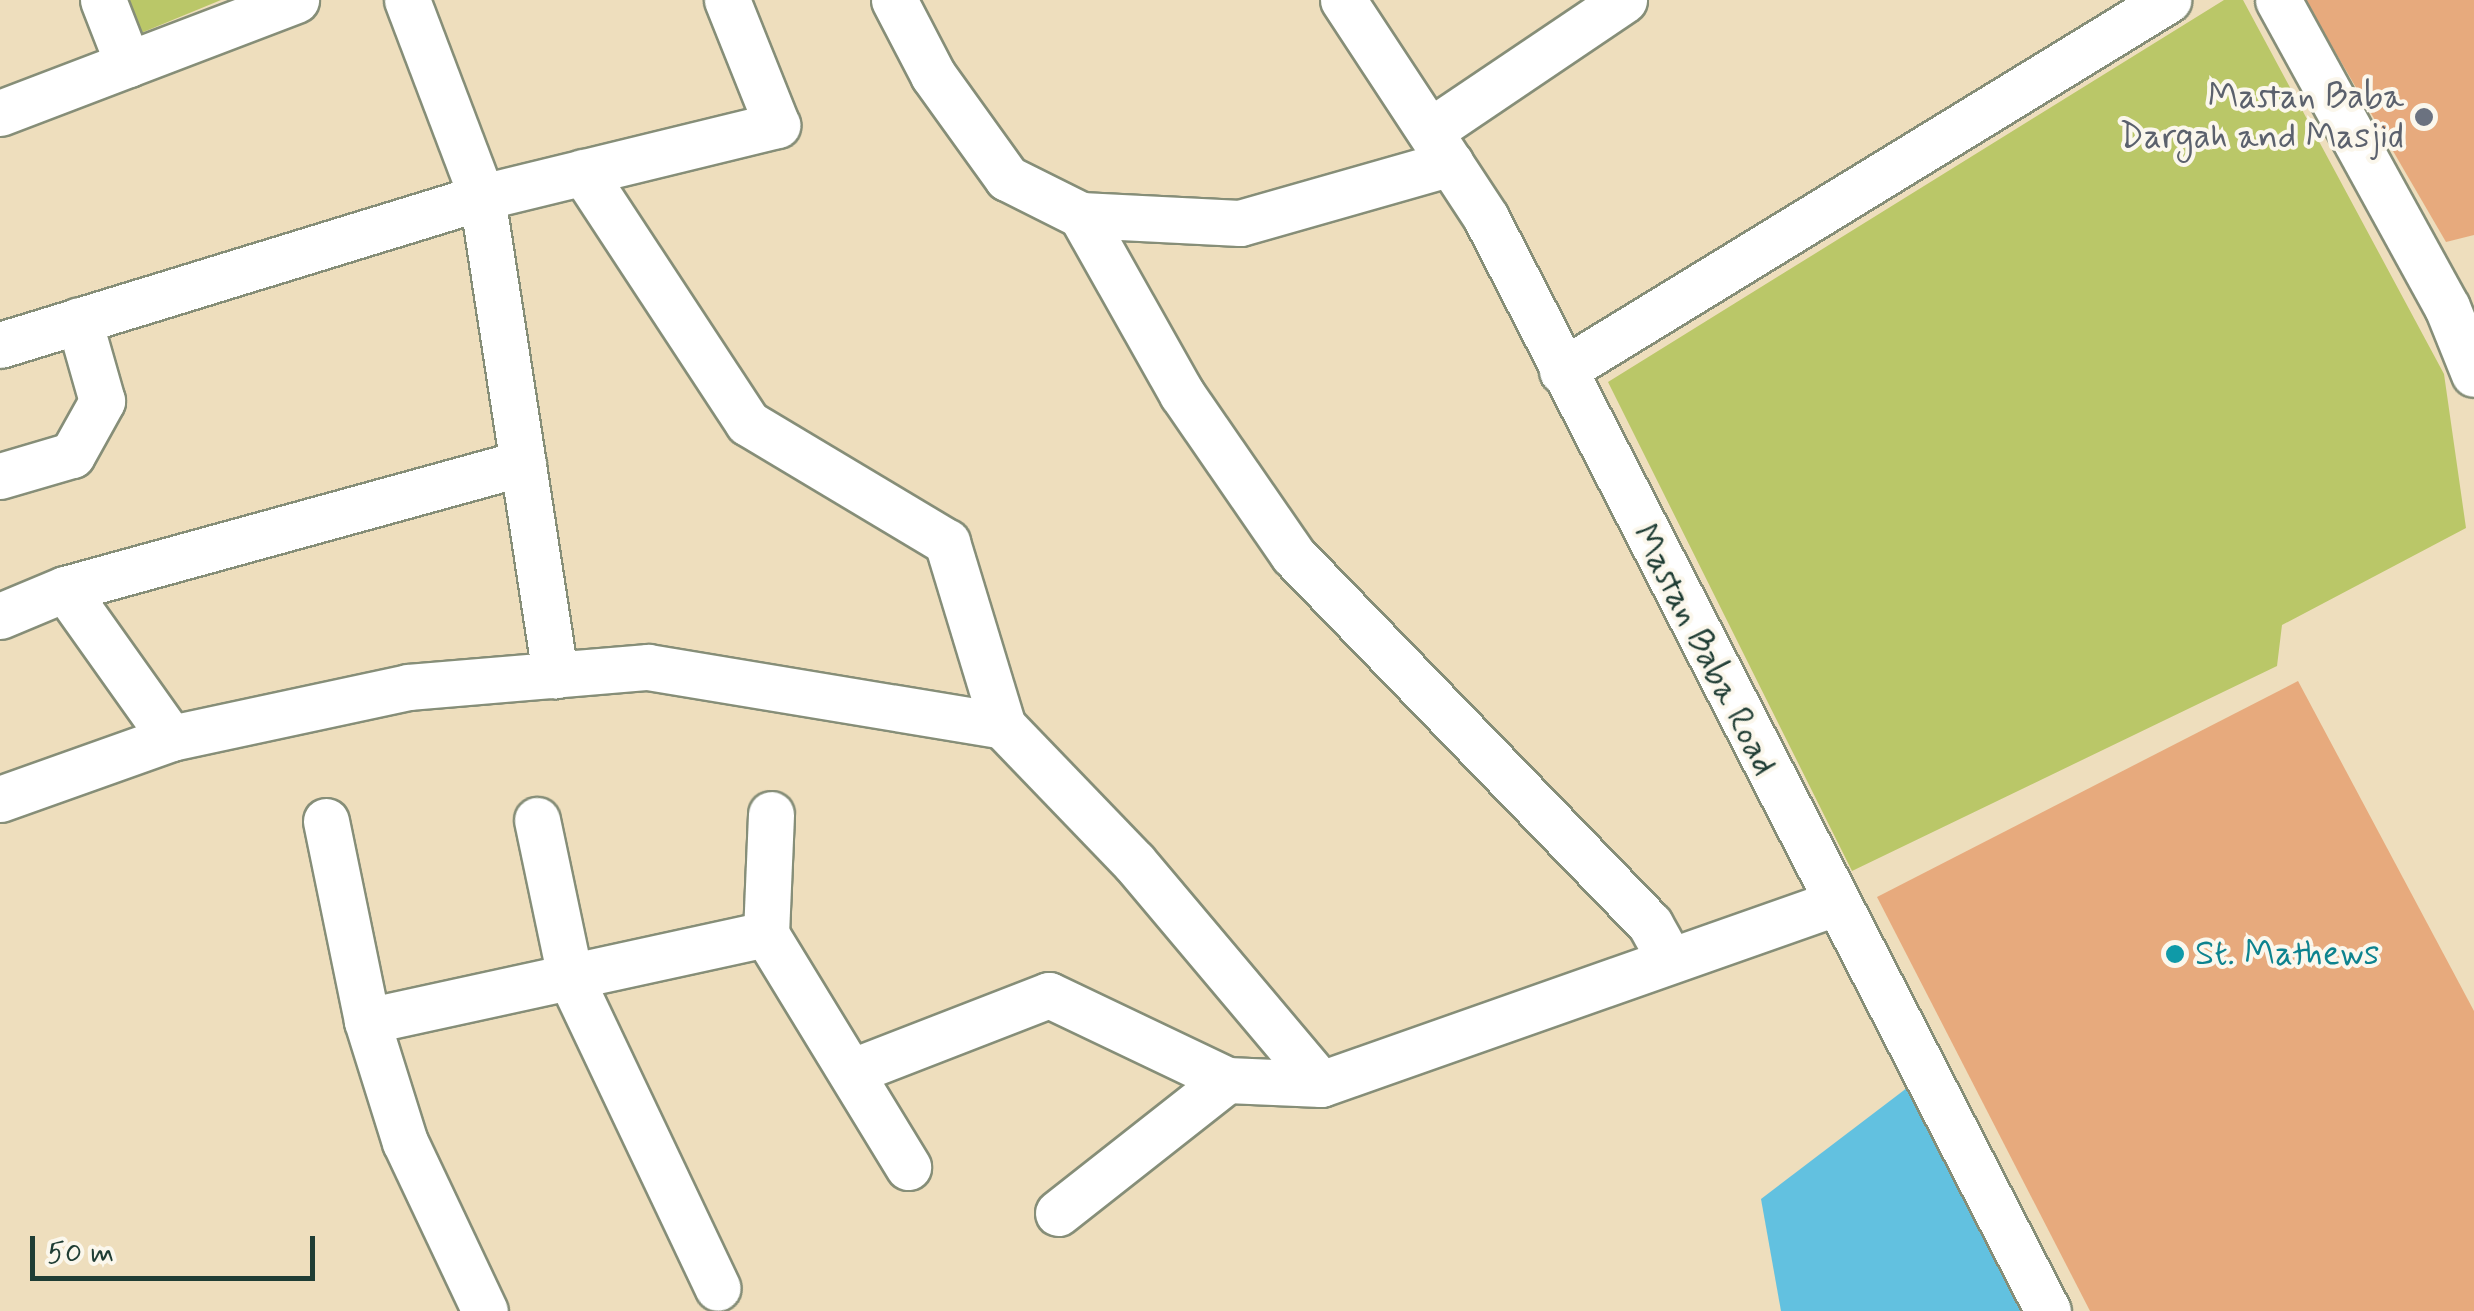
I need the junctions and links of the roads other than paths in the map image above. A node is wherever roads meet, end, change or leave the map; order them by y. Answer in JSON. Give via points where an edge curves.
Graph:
{"nodes":[{"id":1,"x":103,"y":0,"type":"edge"},
{"id":2,"x":296,"y":0,"type":"edge"},
{"id":3,"x":408,"y":0,"type":"edge"},
{"id":4,"x":727,"y":0,"type":"edge"},
{"id":5,"x":894,"y":0,"type":"edge"},
{"id":6,"x":1342,"y":0,"type":"edge"},
{"id":7,"x":1624,"y":0,"type":"edge"},
{"id":8,"x":2168,"y":0,"type":"edge"},
{"id":9,"x":2278,"y":0,"type":"edge"},
{"id":10,"x":128,"y":64,"type":"junction"},
{"id":11,"x":0,"y":113,"type":"edge"},
{"id":12,"x":1440,"y":147,"type":"junction"},
{"id":13,"x":583,"y":172,"type":"junction"},
{"id":14,"x":482,"y":197,"type":"junction"},
{"id":15,"x":1081,"y":215,"type":"junction"},
{"id":16,"x":79,"y":320,"type":"junction"},
{"id":17,"x":0,"y":344,"type":"edge"},
{"id":18,"x":1562,"y":372,"type":"junction"},
{"id":19,"x":2474,"y":374,"type":"edge"},
{"id":20,"x":523,"y":464,"type":"junction"},
{"id":21,"x":0,"y":476,"type":"edge"},
{"id":22,"x":66,"y":589,"type":"junction"},
{"id":23,"x":0,"y":616,"type":"edge"},
{"id":24,"x":555,"y":675,"type":"junction"},
{"id":25,"x":1003,"y":726,"type":"junction"},
{"id":26,"x":171,"y":738,"type":"junction"},
{"id":27,"x":0,"y":800,"type":"edge"},
{"id":28,"x":771,"y":814,"type":"dead end"},
{"id":29,"x":537,"y":820,"type":"dead end"},
{"id":30,"x":326,"y":821,"type":"dead end"},
{"id":31,"x":1834,"y":903,"type":"junction"},
{"id":32,"x":766,"y":934,"type":"junction"},
{"id":33,"x":1670,"y":960,"type":"junction"},
{"id":34,"x":570,"y":977,"type":"junction"},
{"id":35,"x":367,"y":1021,"type":"junction"},
{"id":36,"x":852,"y":1071,"type":"junction"},
{"id":37,"x":1227,"y":1080,"type":"junction"},
{"id":38,"x":1321,"y":1084,"type":"junction"},
{"id":39,"x":908,"y":1167,"type":"dead end"},
{"id":40,"x":1058,"y":1213,"type":"dead end"},
{"id":41,"x":718,"y":1288,"type":"dead end"},
{"id":42,"x":485,"y":1311,"type":"edge"},
{"id":43,"x":2048,"y":1311,"type":"edge"}],
"edges":[{"from":1,"to":10,"type":"street"},
{"from":2,"to":10,"type":"street"},
{"from":3,"to":14,"type":"street"},
{"from":4,"to":13,"type":"street","via":[[777,125]]},
{"from":5,"to":15,"type":"street","via":[[933,75],[1007,178]]},
{"from":6,"to":12,"type":"street","name":"Mastan Baba Road"},
{"from":7,"to":12,"type":"street"},
{"from":8,"to":18,"type":"street"},
{"from":9,"to":19,"type":"street","via":[[2448,307]]},
{"from":10,"to":11,"type":"street"},
{"from":12,"to":15,"type":"street","via":[[1240,223]]},
{"from":12,"to":18,"type":"street","name":"Mastan Baba Road"},
{"from":13,"to":14,"type":"street"},
{"from":13,"to":25,"type":"street","via":[[748,423],[946,542]]},
{"from":14,"to":16,"type":"street"},
{"from":14,"to":20,"type":"street"},
{"from":15,"to":33,"type":"street","via":[[1182,394],[1293,555],[1650,924]]},
{"from":16,"to":17,"type":"street"},
{"from":16,"to":21,"type":"street","via":[[102,401],[72,455]]},
{"from":18,"to":31,"type":"street","name":"Mastan Baba Road"},
{"from":20,"to":22,"type":"street"},
{"from":20,"to":24,"type":"street"},
{"from":22,"to":23,"type":"street"},
{"from":22,"to":26,"type":"street"},
{"from":24,"to":25,"type":"street","via":[[648,667]]},
{"from":24,"to":26,"type":"street","via":[[408,687]]},
{"from":25,"to":38,"type":"street","via":[[1134,862],[1219,974]]},
{"from":26,"to":27,"type":"street"},
{"from":28,"to":32,"type":"street"},
{"from":29,"to":34,"type":"street"},
{"from":30,"to":35,"type":"street"},
{"from":31,"to":33,"type":"street"},
{"from":31,"to":43,"type":"street","name":"Mastan Baba Road"},
{"from":32,"to":34,"type":"street"},
{"from":32,"to":36,"type":"street"},
{"from":33,"to":38,"type":"street"},
{"from":34,"to":35,"type":"street"},
{"from":34,"to":41,"type":"street"},
{"from":35,"to":42,"type":"street","via":[[404,1142]]},
{"from":36,"to":37,"type":"street","via":[[1049,995]]},
{"from":36,"to":39,"type":"street"},
{"from":37,"to":38,"type":"street"},
{"from":37,"to":40,"type":"street"}]}
